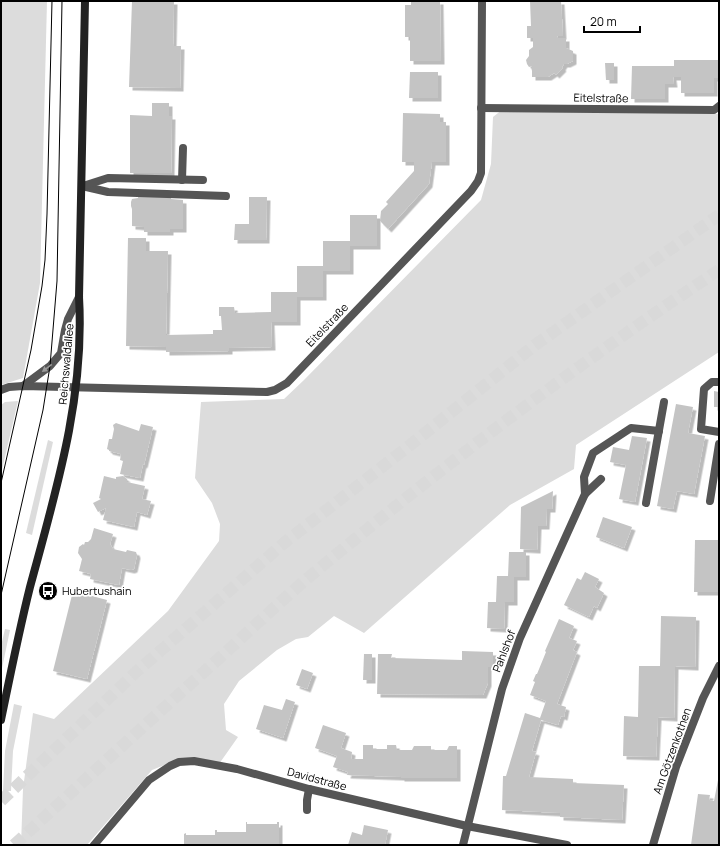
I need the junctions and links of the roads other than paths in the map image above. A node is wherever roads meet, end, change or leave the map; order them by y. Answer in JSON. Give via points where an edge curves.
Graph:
{"nodes":[{"id":1,"x":85,"y":1,"type":"edge"},
{"id":2,"x":482,"y":1,"type":"edge"},
{"id":3,"x":719,"y":106,"type":"edge"},
{"id":4,"x":481,"y":108,"type":"junction"},
{"id":5,"x":183,"y":148,"type":"dead end"},
{"id":6,"x":182,"y":180,"type":"junction"},
{"id":7,"x":203,"y":180,"type":"dead end"},
{"id":8,"x":82,"y":186,"type":"junction"},
{"id":9,"x":226,"y":196,"type":"dead end"},
{"id":10,"x":79,"y":297,"type":"junction"},
{"id":11,"x":719,"y":382,"type":"edge"},
{"id":12,"x":23,"y":386,"type":"junction"},
{"id":13,"x":77,"y":387,"type":"junction"},
{"id":14,"x":1,"y":390,"type":"edge"},
{"id":15,"x":664,"y":402,"type":"dead end"},
{"id":16,"x":659,"y":431,"type":"junction"},
{"id":17,"x":719,"y":432,"type":"edge"},
{"id":18,"x":719,"y":444,"type":"edge"},
{"id":19,"x":601,"y":479,"type":"dead end"},
{"id":20,"x":585,"y":494,"type":"junction"},
{"id":21,"x":710,"y":501,"type":"dead end"},
{"id":22,"x":646,"y":503,"type":"dead end"},
{"id":23,"x":719,"y":666,"type":"edge"},
{"id":24,"x":1,"y":720,"type":"edge"},
{"id":25,"x":309,"y":789,"type":"junction"},
{"id":26,"x":308,"y":810,"type":"dead end"},
{"id":27,"x":467,"y":826,"type":"junction"},
{"id":28,"x":94,"y":845,"type":"edge"},
{"id":29,"x":463,"y":845,"type":"edge"},
{"id":30,"x":567,"y":845,"type":"edge"},
{"id":31,"x":653,"y":845,"type":"edge"}],
"edges":[{"from":1,"to":8,"type":"main road","name":"Reichswaldallee"},
{"from":2,"to":4,"type":"street","name":"Eitelstraße"},
{"from":3,"to":4,"type":"street","name":"Eitelstraße","via":[[714,110]]},
{"from":4,"to":13,"type":"street","name":"Eitelstraße","via":[[481,173],[471,191],[281,387],[267,392]]},
{"from":5,"to":6,"type":"street"},
{"from":6,"to":7,"type":"street"},
{"from":6,"to":8,"type":"street","via":[[108,178]]},
{"from":8,"to":9,"type":"street","via":[[108,192]]},
{"from":8,"to":10,"type":"main road","name":"Reichswaldallee"},
{"from":10,"to":12,"type":"street","one_way":true,"via":[[66,324],[61,353],[50,366]]},
{"from":10,"to":13,"type":"main road","name":"Reichswaldallee","via":[[80,343]]},
{"from":11,"to":17,"type":"street","via":[[712,382],[704,389],[701,429]]},
{"from":12,"to":13,"type":"street","name":"Eitelstraße"},
{"from":12,"to":14,"type":"street","name":"Eitelstraße"},
{"from":13,"to":24,"type":"main road","name":"Reichswaldallee","via":[[69,436],[30,590]]},
{"from":15,"to":16,"type":"street"},
{"from":16,"to":20,"type":"street","via":[[631,428],[593,453],[584,477]]},
{"from":16,"to":22,"type":"street"},
{"from":18,"to":21,"type":"street"},
{"from":19,"to":20,"type":"street","name":"Pahlshof"},
{"from":20,"to":27,"type":"street","name":"Pahlshof","via":[[520,638],[502,689]]},
{"from":23,"to":31,"type":"street","name":"Am Götzenkothen","via":[[703,698],[676,767]]},
{"from":25,"to":26,"type":"street","via":[[306,800]]},
{"from":25,"to":27,"type":"street","name":"Davidstraße"},
{"from":25,"to":28,"type":"street","name":"Davidstraße","via":[[237,769],[194,761],[179,762],[148,780]]},
{"from":27,"to":29,"type":"street","name":"Pahlshof"},
{"from":27,"to":30,"type":"street","name":"Davidstraße"}]}
